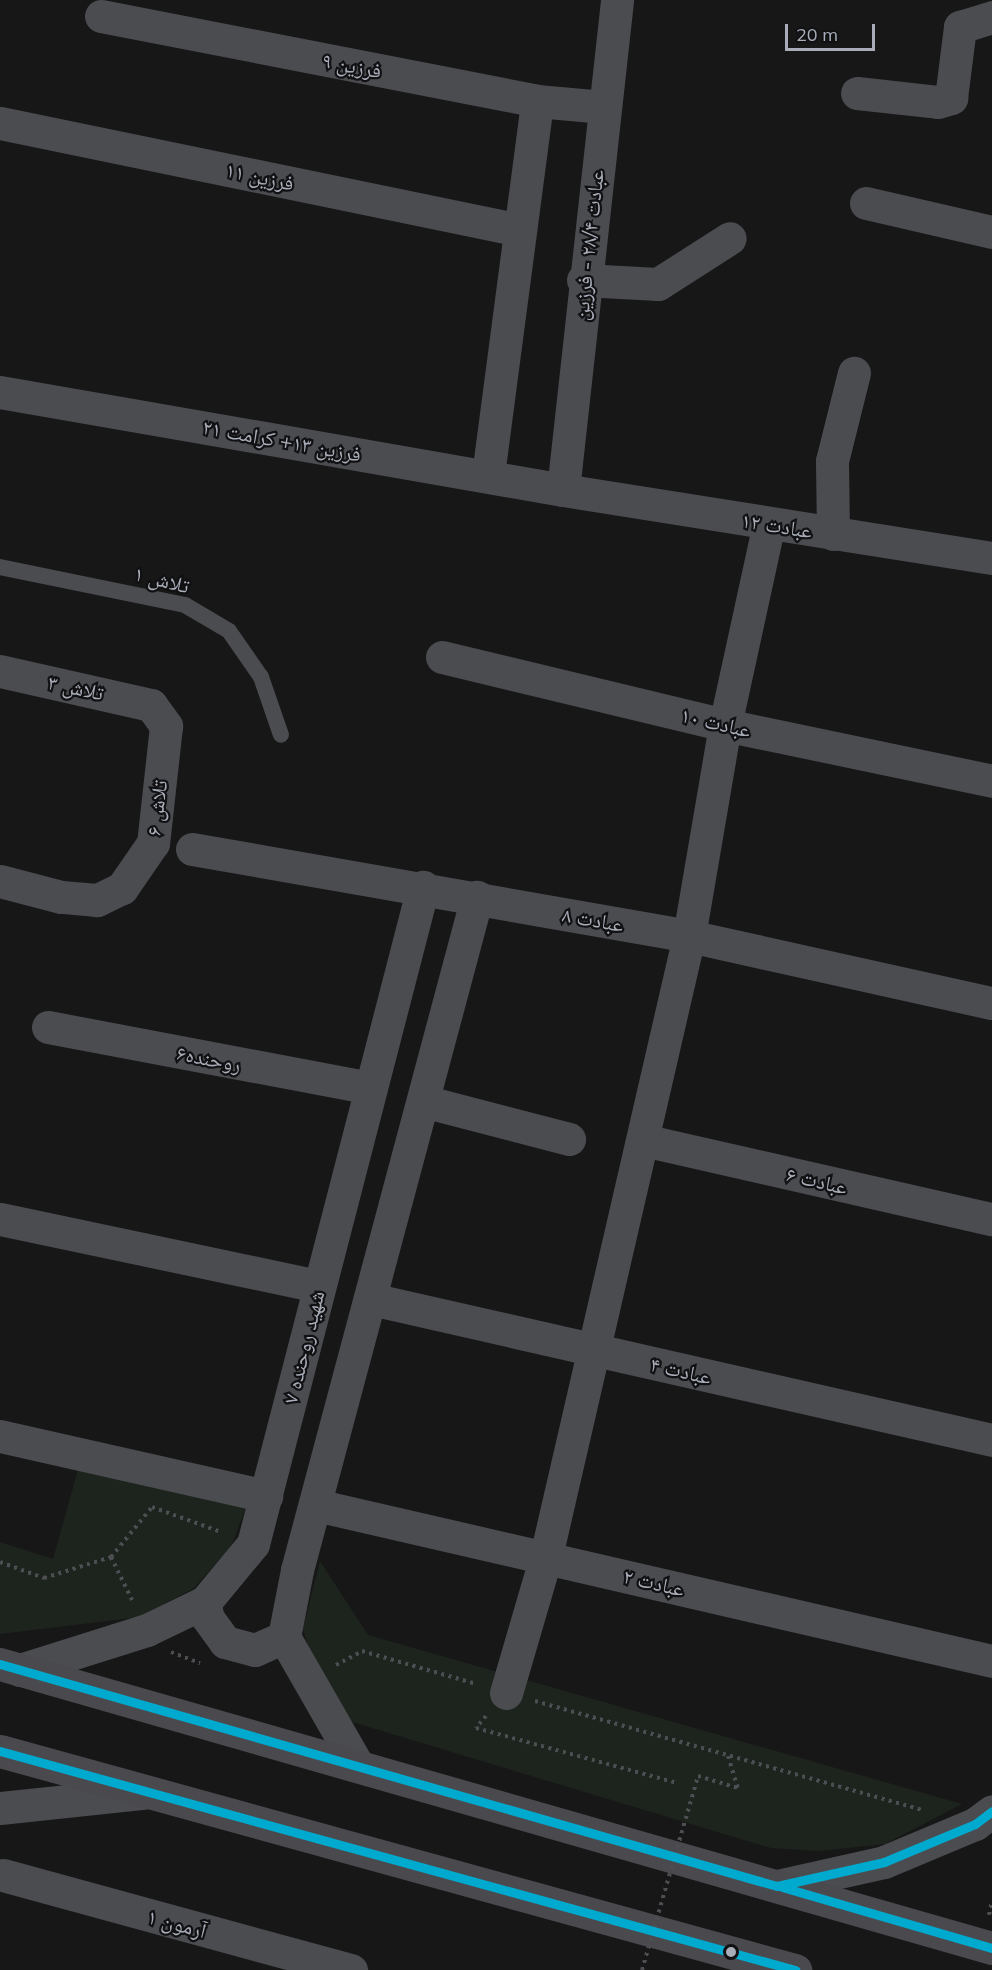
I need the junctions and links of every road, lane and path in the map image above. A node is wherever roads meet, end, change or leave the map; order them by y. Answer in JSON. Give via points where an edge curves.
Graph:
{"nodes":[{"id":1,"x":617,"y":0,"type":"edge"},
{"id":2,"x":102,"y":16,"type":"dead end"},
{"id":3,"x":992,"y":17,"type":"edge"},
{"id":4,"x":857,"y":93,"type":"dead end"},
{"id":5,"x":537,"y":101,"type":"junction"},
{"id":6,"x":604,"y":106,"type":"junction"},
{"id":7,"x":0,"y":123,"type":"edge"},
{"id":8,"x":866,"y":202,"type":"dead end"},
{"id":9,"x":520,"y":230,"type":"junction"},
{"id":10,"x":992,"y":232,"type":"edge"},
{"id":11,"x":730,"y":238,"type":"dead end"},
{"id":12,"x":583,"y":280,"type":"junction"},
{"id":13,"x":854,"y":373,"type":"dead end"},
{"id":14,"x":0,"y":392,"type":"edge"},
{"id":15,"x":488,"y":475,"type":"junction"},
{"id":16,"x":563,"y":490,"type":"junction"},
{"id":17,"x":769,"y":524,"type":"junction"},
{"id":18,"x":833,"y":534,"type":"junction"},
{"id":19,"x":992,"y":558,"type":"edge"},
{"id":20,"x":0,"y":567,"type":"edge"},
{"id":21,"x":442,"y":657,"type":"dead end"},
{"id":22,"x":0,"y":671,"type":"edge"},
{"id":23,"x":151,"y":705,"type":"joint"},
{"id":24,"x":725,"y":725,"type":"junction"},
{"id":25,"x":281,"y":735,"type":"dead end"},
{"id":26,"x":992,"y":780,"type":"edge"},
{"id":27,"x":192,"y":849,"type":"dead end"},
{"id":28,"x":0,"y":881,"type":"edge"},
{"id":29,"x":423,"y":886,"type":"junction"},
{"id":30,"x":477,"y":897,"type":"junction"},
{"id":31,"x":689,"y":936,"type":"junction"},
{"id":32,"x":992,"y":1003,"type":"edge"},
{"id":33,"x":48,"y":1027,"type":"dead end"},
{"id":34,"x":370,"y":1088,"type":"junction"},
{"id":35,"x":423,"y":1101,"type":"junction"},
{"id":36,"x":569,"y":1139,"type":"dead end"},
{"id":37,"x":643,"y":1140,"type":"junction"},
{"id":38,"x":0,"y":1219,"type":"edge"},
{"id":39,"x":992,"y":1219,"type":"edge"},
{"id":40,"x":317,"y":1286,"type":"junction"},
{"id":41,"x":371,"y":1299,"type":"junction"},
{"id":42,"x":595,"y":1350,"type":"junction"},
{"id":43,"x":0,"y":1436,"type":"edge"},
{"id":44,"x":992,"y":1440,"type":"edge"},
{"id":45,"x":266,"y":1496,"type":"junction"},
{"id":46,"x":316,"y":1505,"type":"junction"},
{"id":47,"x":253,"y":1544,"type":"junction"},
{"id":48,"x":546,"y":1556,"type":"junction"},
{"id":49,"x":0,"y":1562,"type":"edge"},
{"id":50,"x":205,"y":1602,"type":"junction"},
{"id":51,"x":284,"y":1637,"type":"junction"},
{"id":52,"x":992,"y":1661,"type":"edge"},
{"id":53,"x":10,"y":1667,"type":"edge"},
{"id":54,"x":506,"y":1693,"type":"joint"},
{"id":55,"x":0,"y":1751,"type":"edge"},
{"id":56,"x":728,"y":1755,"type":"dead end"},
{"id":57,"x":358,"y":1766,"type":"junction"},
{"id":58,"x":677,"y":1783,"type":"dead end"},
{"id":59,"x":143,"y":1793,"type":"junction"},
{"id":60,"x":0,"y":1808,"type":"edge"},
{"id":61,"x":992,"y":1811,"type":"edge"},
{"id":62,"x":3,"y":1875,"type":"dead end"},
{"id":63,"x":777,"y":1886,"type":"junction"},
{"id":64,"x":992,"y":1948,"type":"edge"},
{"id":65,"x":351,"y":1970,"type":"edge"},
{"id":66,"x":642,"y":1970,"type":"edge"},
{"id":67,"x":795,"y":1970,"type":"edge"}],
"edges":[{"from":1,"to":6,"type":"street","name":"عبادت ۲۸/۴ - فرزین"},
{"from":2,"to":5,"type":"street","name":"فرزین ۹"},
{"from":3,"to":4,"type":"street","via":[[960,27],[951,98],[938,102]]},
{"from":5,"to":6,"type":"street","name":"فرزین ۹"},
{"from":5,"to":9,"type":"street"},
{"from":6,"to":12,"type":"street","name":"عبادت ۲۸/۴ - فرزین"},
{"from":7,"to":9,"type":"street","name":"فرزین ۱۱"},
{"from":8,"to":10,"type":"street"},
{"from":9,"to":15,"type":"street"},
{"from":11,"to":12,"type":"street","via":[[658,284]]},
{"from":12,"to":16,"type":"street","name":"عبادت ۲۸/۴ - فرزین"},
{"from":13,"to":18,"type":"street","via":[[832,461]]},
{"from":14,"to":15,"type":"street","name":"فرزین ۱۳+ کرامت ۲۱"},
{"from":15,"to":16,"type":"street","name":"فرزین ۱۳+ کرامت ۲۱"},
{"from":16,"to":17,"type":"street","name":"عبادت ۱۲"},
{"from":17,"to":18,"type":"street","name":"عبادت ۱۲"},
{"from":17,"to":24,"type":"street"},
{"from":18,"to":19,"type":"street","name":"عبادت ۱۲"},
{"from":20,"to":25,"type":"lane","name":"تلاش ۱","via":[[185,605],[229,631],[261,677]]},
{"from":21,"to":24,"type":"street","name":"عبادت ۱۰"},
{"from":22,"to":23,"type":"street","name":"تلاش ۳"},
{"from":23,"to":28,"type":"street","name":"تلاش ۶","via":[[166,726],[153,843],[122,888],[97,900],[61,897]]},
{"from":24,"to":26,"type":"street","name":"عبادت ۱۰"},
{"from":24,"to":31,"type":"street"},
{"from":27,"to":29,"type":"street","name":"عبادت ۸"},
{"from":29,"to":30,"type":"street","name":"عبادت ۸"},
{"from":29,"to":34,"type":"street","name":"شهید روحنده ۷"},
{"from":30,"to":31,"type":"street","name":"عبادت ۸"},
{"from":30,"to":35,"type":"street"},
{"from":31,"to":32,"type":"street","name":"عبادت ۸"},
{"from":31,"to":37,"type":"street"},
{"from":33,"to":34,"type":"street","name":"روحنده۶"},
{"from":34,"to":40,"type":"street","name":"شهید روحنده ۷"},
{"from":35,"to":36,"type":"street"},
{"from":35,"to":41,"type":"street"},
{"from":37,"to":39,"type":"street","name":"عبادت ۶"},
{"from":37,"to":42,"type":"street"},
{"from":38,"to":40,"type":"street"},
{"from":40,"to":45,"type":"street","name":"شهید روحنده ۷"},
{"from":41,"to":42,"type":"street","name":"عبادت ۴"},
{"from":41,"to":46,"type":"street"},
{"from":42,"to":44,"type":"street","name":"عبادت ۴"},
{"from":42,"to":48,"type":"street"},
{"from":43,"to":45,"type":"street"},
{"from":45,"to":47,"type":"street","name":"شهید روحنده ۷"},
{"from":46,"to":48,"type":"street","name":"عبادت ۲"},
{"from":46,"to":51,"type":"street"},
{"from":47,"to":49,"type":"path","via":[[152,1507],[111,1557],[44,1578]]},
{"from":47,"to":50,"type":"street","name":"شهید روحنده ۷"},
{"from":48,"to":52,"type":"street","name":"عبادت ۲"},
{"from":48,"to":54,"type":"street"},
{"from":50,"to":51,"type":"street","via":[[207,1617],[225,1642],[255,1650]]},
{"from":50,"to":53,"type":"street","name":"شهید روحنده ۷","via":[[147,1630]]},
{"from":51,"to":57,"type":"street","via":[[305,1682]]},
{"from":53,"to":57,"type":"main road"},
{"from":54,"to":58,"type":"path","via":[[476,1728]]},
{"from":55,"to":59,"type":"main road"},
{"from":56,"to":66,"type":"path","bridge":true,"via":[[738,1788],[698,1776]]},
{"from":57,"to":63,"type":"main road"},
{"from":59,"to":60,"type":"street"},
{"from":59,"to":67,"type":"main road"},
{"from":61,"to":63,"type":"street","via":[[975,1824],[884,1862]]},
{"from":62,"to":65,"type":"street","name":"آرمون ۱"},
{"from":63,"to":64,"type":"main road"}]}
